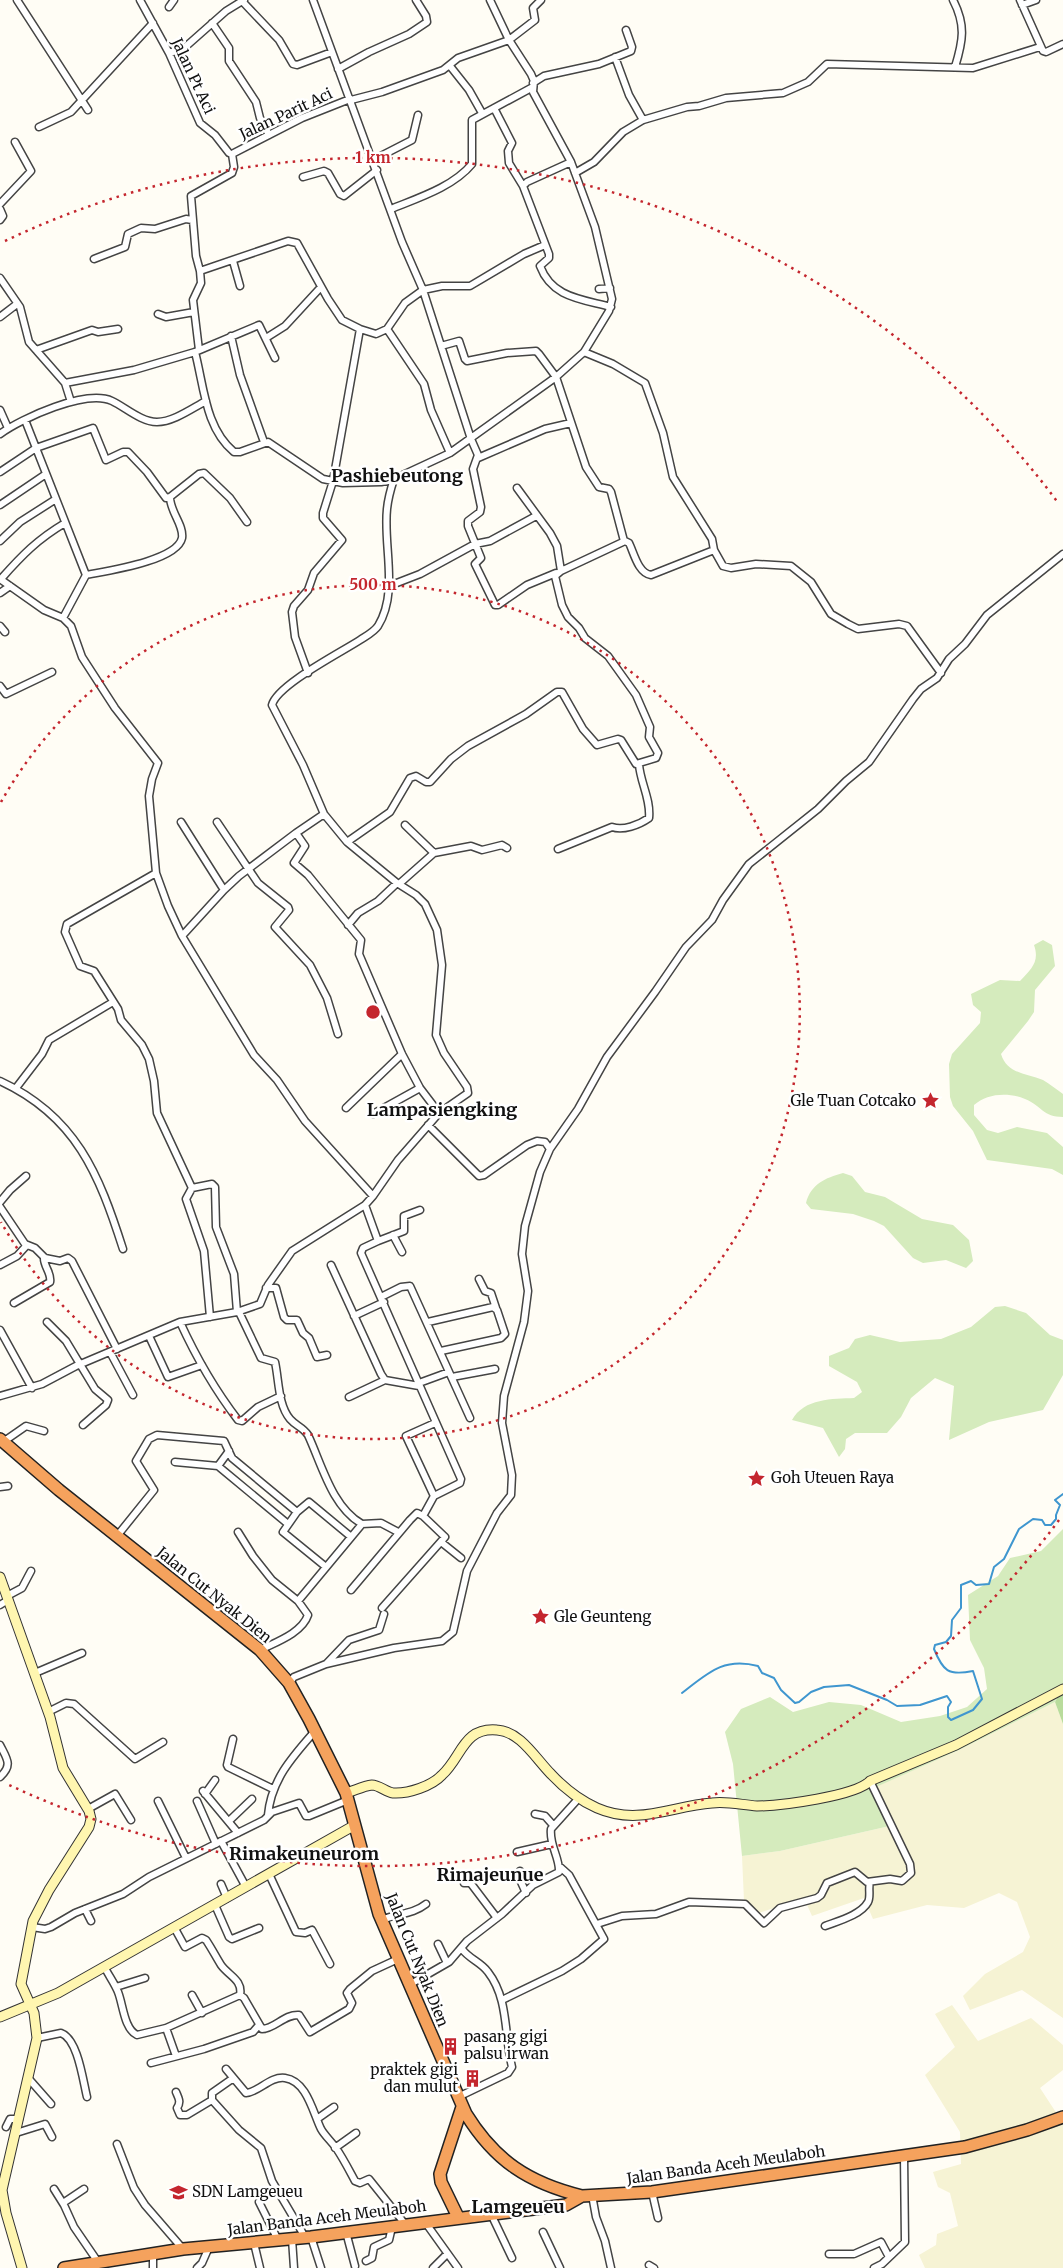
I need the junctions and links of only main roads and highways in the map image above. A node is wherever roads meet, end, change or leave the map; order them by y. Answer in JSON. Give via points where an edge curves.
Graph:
{"nodes":[{"id":1,"x":1,"y":1440,"type":"edge"},
{"id":2,"x":460,"y":2102,"type":"junction"},
{"id":3,"x":1063,"y":2117,"type":"edge"},
{"id":4,"x":587,"y":2195,"type":"junction"},
{"id":5,"x":458,"y":2217,"type":"junction"},
{"id":6,"x":64,"y":2268,"type":"edge"}],
"edges":[{"from":1,"to":2,"type":"highway","name":"Jalan Cut Nyak Dien","via":[[260,1650],[288,1683],[347,1796],[382,1920]]},
{"from":2,"to":4,"type":"highway","name":"Jalan Cut Nyak Dien","via":[[480,2137],[502,2159],[559,2190]]},
{"from":2,"to":5,"type":"highway","via":[[440,2174]]},
{"from":3,"to":4,"type":"highway","name":"Jalan Banda Aceh Meulaboh","via":[[982,2144],[652,2192]]},
{"from":4,"to":5,"type":"highway","name":"Jalan Banda Aceh Meulaboh","via":[[566,2204]]},
{"from":5,"to":6,"type":"highway","name":"Jalan Banda Aceh Meulaboh","via":[[308,2237],[183,2249]]}]}
